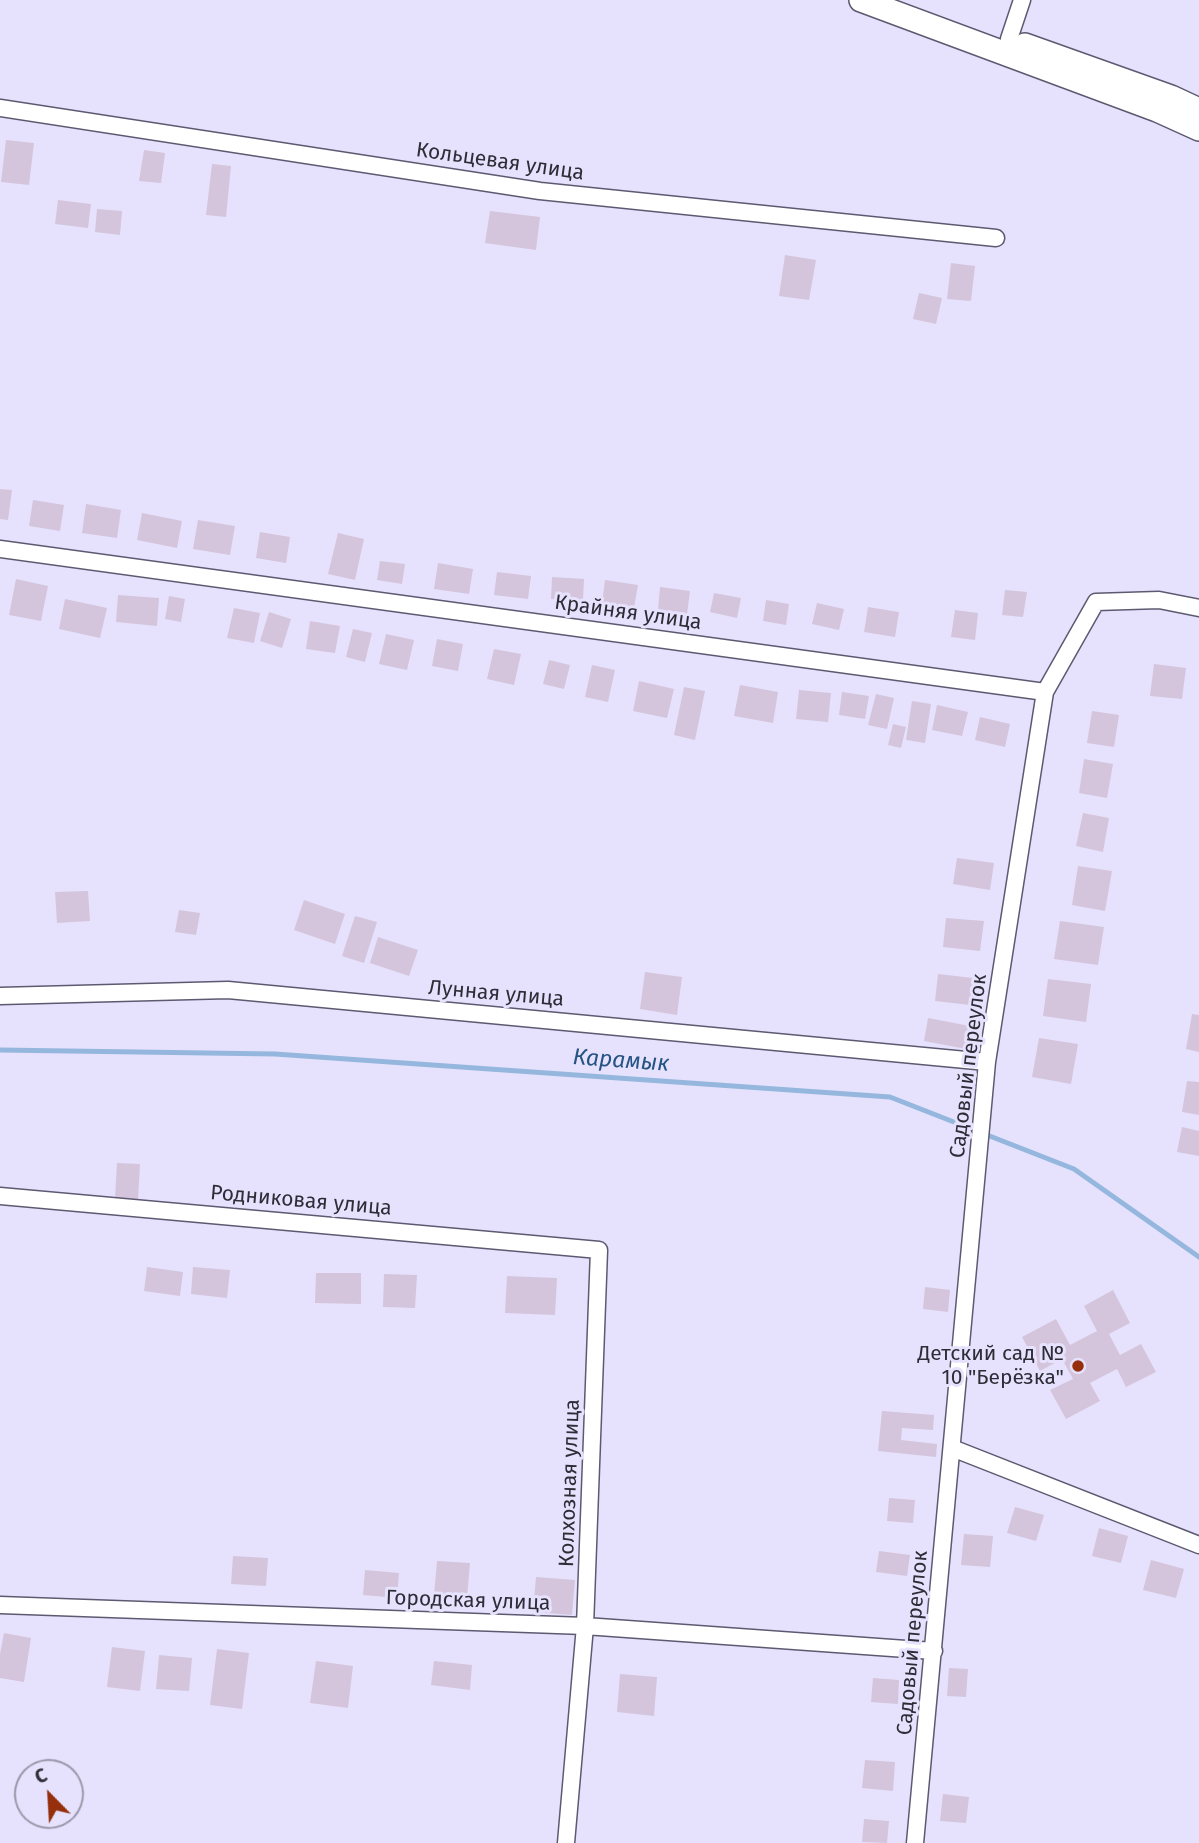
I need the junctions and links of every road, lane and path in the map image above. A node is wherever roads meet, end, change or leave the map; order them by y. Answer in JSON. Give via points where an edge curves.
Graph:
{"nodes":[{"id":1,"x":861,"y":0,"type":"edge"},
{"id":2,"x":902,"y":0,"type":"edge"},
{"id":3,"x":1023,"y":0,"type":"edge"},
{"id":4,"x":1009,"y":39,"type":"junction"},
{"id":5,"x":0,"y":108,"type":"edge"},
{"id":6,"x":1199,"y":110,"type":"edge"},
{"id":7,"x":1199,"y":128,"type":"edge"},
{"id":8,"x":996,"y":237,"type":"dead end"},
{"id":9,"x":0,"y":549,"type":"edge"},
{"id":10,"x":1199,"y":608,"type":"edge"},
{"id":11,"x":1045,"y":692,"type":"junction"},
{"id":12,"x":0,"y":996,"type":"edge"},
{"id":13,"x":988,"y":1062,"type":"junction"},
{"id":14,"x":0,"y":1196,"type":"edge"},
{"id":15,"x":599,"y":1250,"type":"joint"},
{"id":16,"x":953,"y":1448,"type":"junction"},
{"id":17,"x":1199,"y":1545,"type":"edge"},
{"id":18,"x":0,"y":1605,"type":"edge"},
{"id":19,"x":585,"y":1626,"type":"junction"},
{"id":20,"x":934,"y":1651,"type":"junction"},
{"id":21,"x":566,"y":1843,"type":"edge"},
{"id":22,"x":915,"y":1843,"type":"edge"}],
"edges":[{"from":1,"to":7,"type":"main road"},
{"from":2,"to":4,"type":"main road"},
{"from":3,"to":4,"type":"street"},
{"from":4,"to":6,"type":"main road"},
{"from":5,"to":8,"type":"street","name":"Кольцевая улица","via":[[540,191]]},
{"from":9,"to":11,"type":"street","name":"Крайняя улица"},
{"from":10,"to":11,"type":"street","via":[[1159,600],[1096,602]]},
{"from":11,"to":13,"type":"street","name":"Садовый переулок"},
{"from":12,"to":13,"type":"street","name":"Лунная улица","via":[[228,990]]},
{"from":13,"to":16,"type":"street","name":"Садовый переулок"},
{"from":14,"to":15,"type":"street","name":"Родниковая улица"},
{"from":15,"to":19,"type":"street","name":"Колхозная улица"},
{"from":16,"to":17,"type":"street"},
{"from":16,"to":20,"type":"street","name":"Садовый переулок"},
{"from":18,"to":19,"type":"street","name":"Городская улица"},
{"from":19,"to":20,"type":"street","name":"Городская улица"},
{"from":19,"to":21,"type":"street","name":"Колхозная улица"},
{"from":20,"to":22,"type":"street","name":"Садовый переулок"}]}
